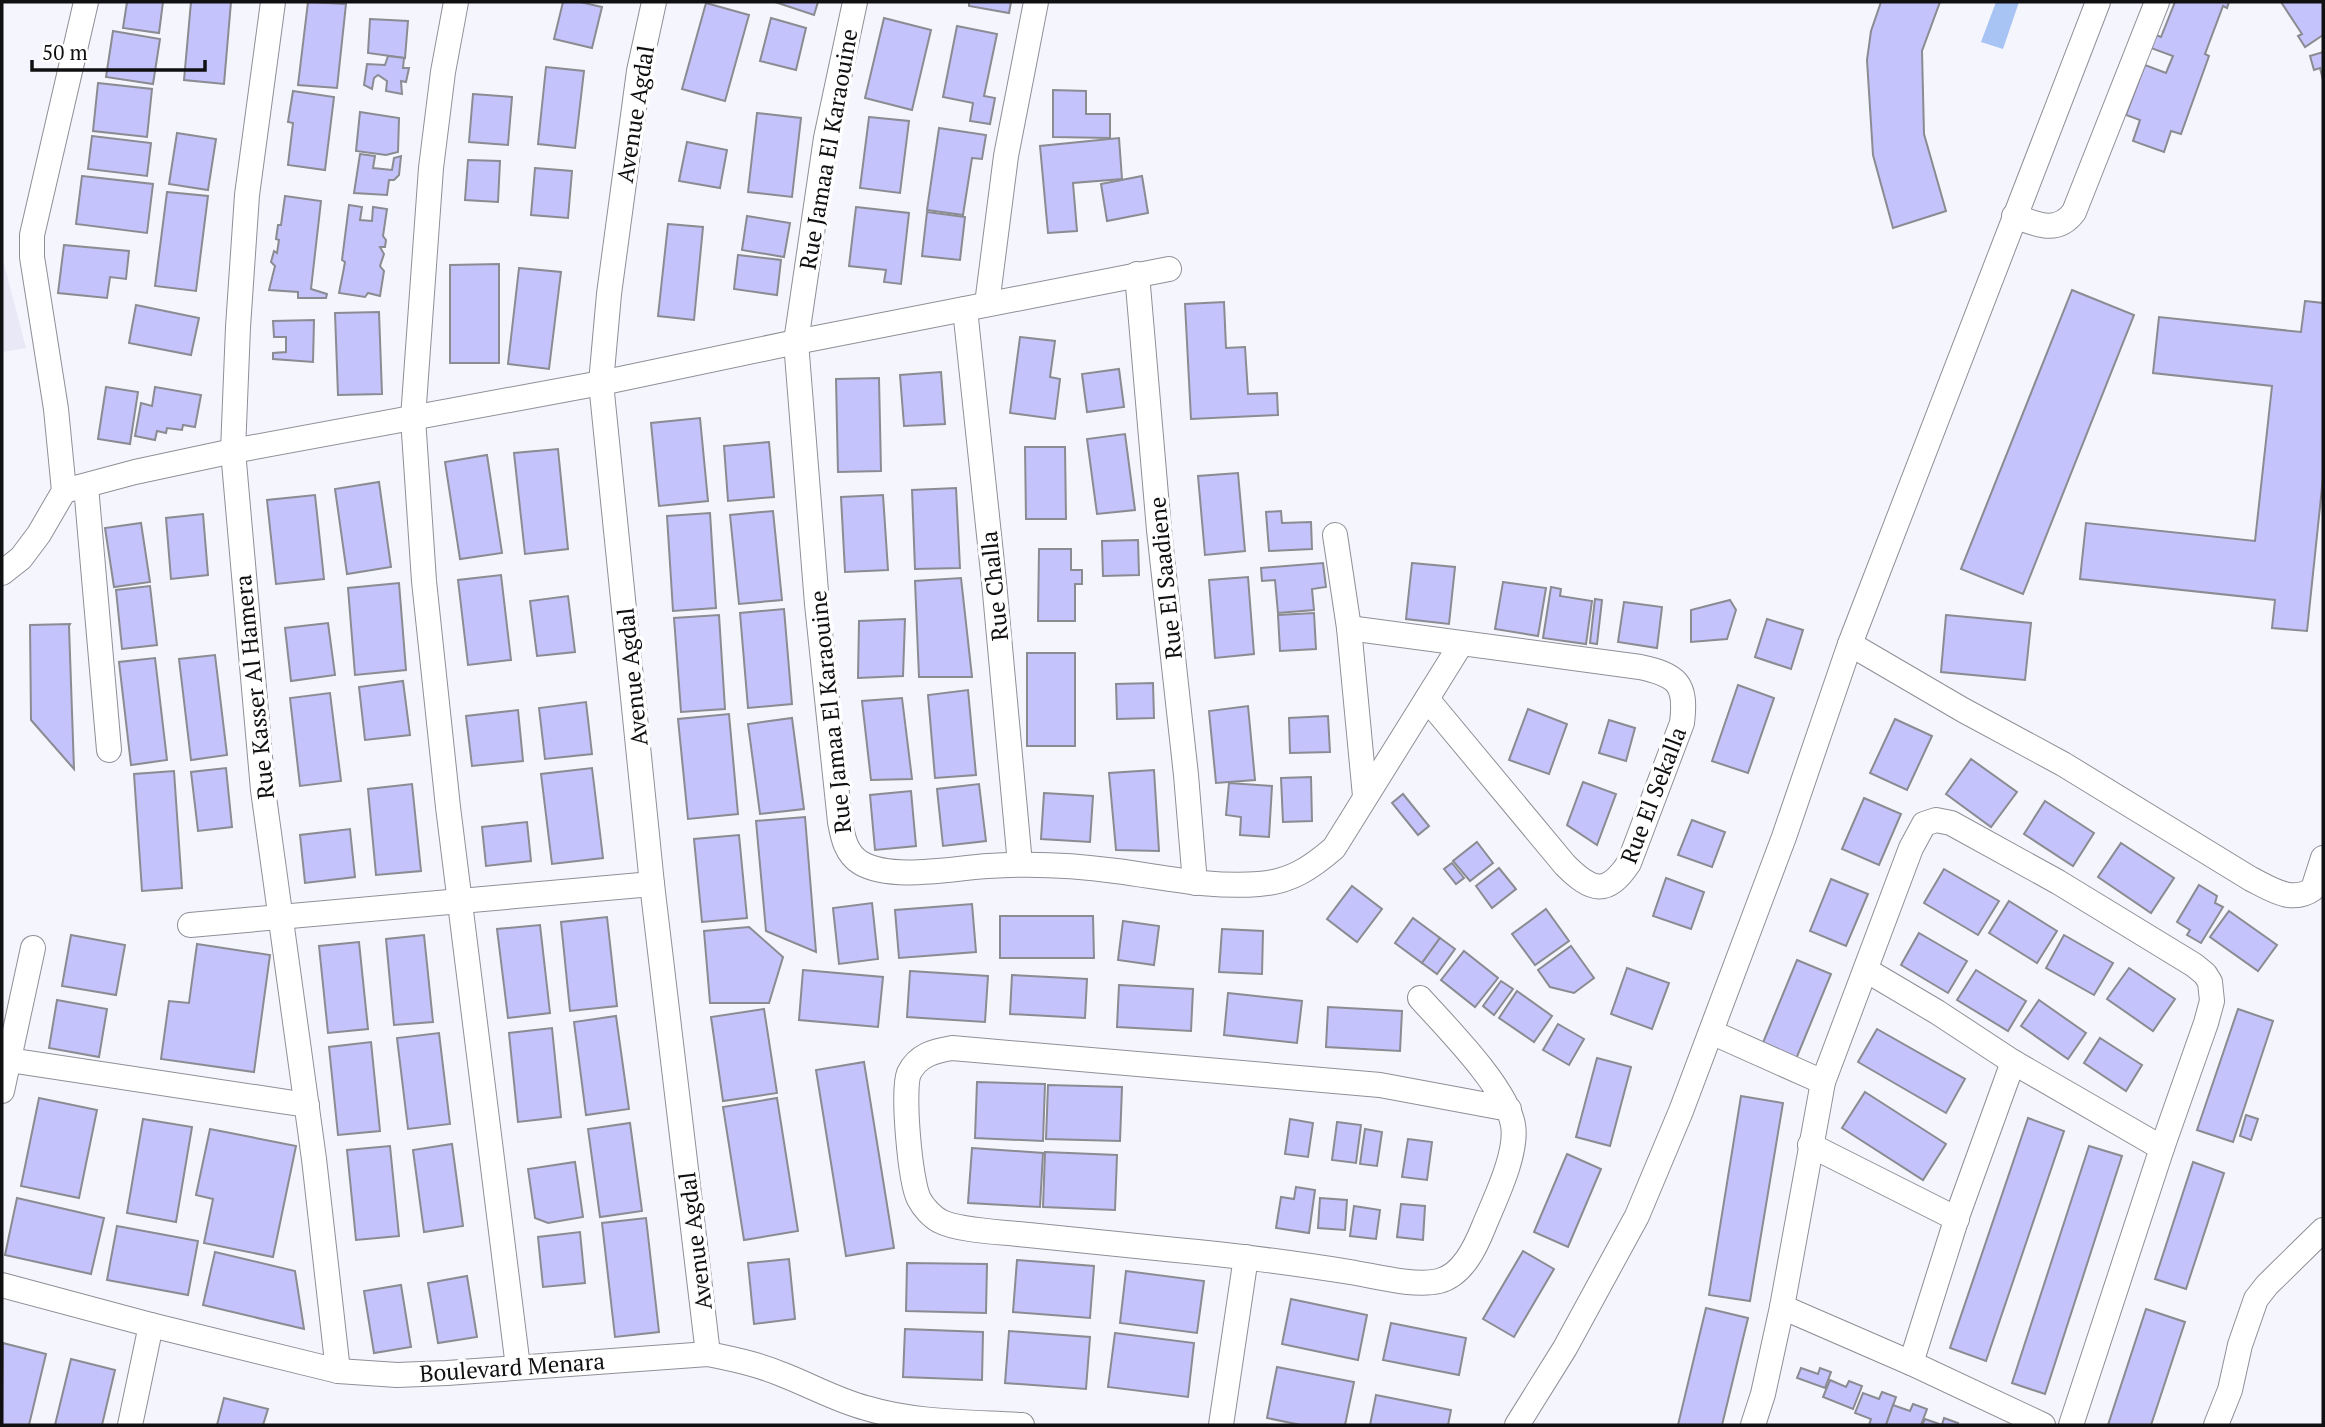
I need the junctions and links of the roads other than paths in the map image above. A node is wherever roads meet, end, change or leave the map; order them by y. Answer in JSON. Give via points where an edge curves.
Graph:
{"nodes":[{"id":1,"x":86,"y":2,"type":"edge"},
{"id":2,"x":273,"y":2,"type":"edge"},
{"id":3,"x":456,"y":2,"type":"edge"},
{"id":4,"x":654,"y":2,"type":"edge"},
{"id":5,"x":855,"y":2,"type":"edge"},
{"id":6,"x":1037,"y":2,"type":"edge"},
{"id":7,"x":2098,"y":2,"type":"edge"},
{"id":8,"x":2157,"y":2,"type":"edge"},
{"id":9,"x":2014,"y":216,"type":"junction"},
{"id":10,"x":1169,"y":269,"type":"dead end"},
{"id":11,"x":1137,"y":274,"type":"junction"},
{"id":12,"x":976,"y":306,"type":"junction"},
{"id":13,"x":796,"y":342,"type":"junction"},
{"id":14,"x":601,"y":383,"type":"junction"},
{"id":15,"x":413,"y":418,"type":"junction"},
{"id":16,"x":233,"y":451,"type":"junction"},
{"id":17,"x":75,"y":489,"type":"junction"},
{"id":18,"x":1335,"y":535,"type":"dead end"},
{"id":19,"x":2,"y":573,"type":"edge"},
{"id":20,"x":1349,"y":628,"type":"junction"},
{"id":21,"x":1461,"y":644,"type":"junction"},
{"id":22,"x":1850,"y":644,"type":"junction"},
{"id":23,"x":1427,"y":699,"type":"junction"},
{"id":24,"x":109,"y":750,"type":"dead end"},
{"id":25,"x":1365,"y":796,"type":"junction"},
{"id":26,"x":2323,"y":858,"type":"edge"},
{"id":27,"x":1020,"y":864,"type":"junction"},
{"id":28,"x":1195,"y":883,"type":"junction"},
{"id":29,"x":652,"y":884,"type":"junction"},
{"id":30,"x":459,"y":902,"type":"junction"},
{"id":31,"x":281,"y":917,"type":"junction"},
{"id":32,"x":190,"y":925,"type":"dead end"},
{"id":33,"x":33,"y":948,"type":"dead end"},
{"id":34,"x":1866,"y":970,"type":"junction"},
{"id":35,"x":1420,"y":998,"type":"dead end"},
{"id":36,"x":1712,"y":1032,"type":"junction"},
{"id":37,"x":9,"y":1060,"type":"junction"},
{"id":38,"x":2013,"y":1062,"type":"junction"},
{"id":39,"x":1823,"y":1082,"type":"junction"},
{"id":40,"x":2,"y":1091,"type":"edge"},
{"id":41,"x":307,"y":1105,"type":"junction"},
{"id":42,"x":1509,"y":1109,"type":"junction"},
{"id":43,"x":1810,"y":1145,"type":"junction"},
{"id":44,"x":2162,"y":1148,"type":"junction"},
{"id":45,"x":1957,"y":1219,"type":"junction"},
{"id":46,"x":2323,"y":1230,"type":"edge"},
{"id":47,"x":1246,"y":1256,"type":"junction"},
{"id":48,"x":2,"y":1285,"type":"edge"},
{"id":49,"x":1782,"y":1307,"type":"junction"},
{"id":50,"x":151,"y":1325,"type":"junction"},
{"id":51,"x":708,"y":1354,"type":"junction"},
{"id":52,"x":1911,"y":1363,"type":"junction"},
{"id":53,"x":519,"y":1367,"type":"junction"},
{"id":54,"x":338,"y":1371,"type":"junction"},
{"id":55,"x":130,"y":1425,"type":"edge"},
{"id":56,"x":1021,"y":1425,"type":"edge"},
{"id":57,"x":1221,"y":1425,"type":"edge"},
{"id":58,"x":1517,"y":1425,"type":"edge"},
{"id":59,"x":1753,"y":1425,"type":"edge"},
{"id":60,"x":2043,"y":1425,"type":"edge"},
{"id":61,"x":2071,"y":1425,"type":"edge"},
{"id":62,"x":2216,"y":1425,"type":"edge"}],
"edges":[{"from":1,"to":17,"type":"street","via":[[32,235],[57,409]]},
{"from":2,"to":16,"type":"street","name":"Rue Kasser Al Hamera","via":[[247,195]]},
{"from":3,"to":15,"type":"street","via":[[431,168]]},
{"from":4,"to":14,"type":"street","name":"Avenue Agdal","via":[[637,85]]},
{"from":5,"to":13,"type":"street","name":"Rue Jamaa El Karaouine","via":[[826,138]]},
{"from":6,"to":12,"type":"street","name":"Rue Challa"},
{"from":7,"to":9,"type":"street"},
{"from":8,"to":9,"type":"street","via":[[2074,212],[2052,227]]},
{"from":9,"to":22,"type":"street"},
{"from":10,"to":11,"type":"street"},
{"from":11,"to":12,"type":"street"},
{"from":11,"to":28,"type":"street","name":"Rue El Saadiene"},
{"from":12,"to":13,"type":"street"},
{"from":12,"to":27,"type":"street","name":"Rue Challa","via":[[994,582]]},
{"from":13,"to":14,"type":"street"},
{"from":13,"to":27,"type":"street","name":"Rue Jamaa El Karaouine","via":[[817,604],[845,845],[862,864],[891,871]]},
{"from":14,"to":15,"type":"street"},
{"from":14,"to":29,"type":"street","name":"Avenue Agdal"},
{"from":15,"to":16,"type":"street"},
{"from":15,"to":30,"type":"street","via":[[424,581]]},
{"from":16,"to":17,"type":"street"},
{"from":16,"to":31,"type":"street","name":"Rue Kasser Al Hamera","via":[[263,790]]},
{"from":17,"to":19,"type":"street","via":[[21,558]]},
{"from":17,"to":24,"type":"street"},
{"from":18,"to":20,"type":"street"},
{"from":20,"to":21,"type":"street","name":"Rue El Sekalla"},
{"from":20,"to":25,"type":"street"},
{"from":21,"to":23,"type":"street","name":"Rue Jamaa El Karaouine"},
{"from":21,"to":23,"type":"street","name":"Rue El Sekalla","via":[[1640,667],[1675,678],[1684,698],[1682,723],[1620,877],[1604,887],[1581,881]]},
{"from":22,"to":26,"type":"street","via":[[2280,894],[2295,897],[2313,890]]},
{"from":22,"to":36,"type":"street"},
{"from":23,"to":25,"type":"street","name":"Rue Jamaa El Karaouine"},
{"from":25,"to":28,"type":"street","name":"Rue Jamaa El Karaouine","via":[[1334,848],[1313,867],[1261,884]]},
{"from":27,"to":28,"type":"street","name":"Rue Jamaa El Karaouine"},
{"from":29,"to":30,"type":"street"},
{"from":29,"to":51,"type":"street","name":"Avenue Agdal"},
{"from":30,"to":31,"type":"street"},
{"from":30,"to":53,"type":"street"},
{"from":31,"to":32,"type":"street"},
{"from":31,"to":41,"type":"street","name":"Rue Kasser Al Hamera"},
{"from":33,"to":37,"type":"street"},
{"from":34,"to":38,"type":"street"},
{"from":34,"to":39,"type":"street"},
{"from":34,"to":44,"type":"street","via":[[1911,848],[1930,820],[1951,823],[2058,882],[2194,965],[2210,982],[2212,1001],[2206,1023]]},
{"from":35,"to":42,"type":"street"},
{"from":36,"to":39,"type":"street"},
{"from":36,"to":58,"type":"street","via":[[1637,1216]]},
{"from":37,"to":40,"type":"street"},
{"from":37,"to":41,"type":"street"},
{"from":38,"to":44,"type":"street"},
{"from":38,"to":45,"type":"street"},
{"from":39,"to":43,"type":"street"},
{"from":41,"to":54,"type":"street","name":"Rue Kasser Al Hamera"},
{"from":42,"to":47,"type":"street","via":[[1514,1136],[1496,1199],[1467,1259],[1449,1277],[1422,1282]]},
{"from":42,"to":47,"type":"street","via":[[1380,1085],[952,1048],[929,1052],[909,1073],[907,1128],[918,1197],[942,1223]]},
{"from":43,"to":45,"type":"street"},
{"from":43,"to":49,"type":"street"},
{"from":44,"to":61,"type":"street"},
{"from":45,"to":52,"type":"street"},
{"from":46,"to":62,"type":"street","via":[[2256,1299]]},
{"from":47,"to":57,"type":"street"},
{"from":48,"to":50,"type":"street","name":"Boulevard Menara"},
{"from":49,"to":52,"type":"street"},
{"from":49,"to":59,"type":"street"},
{"from":50,"to":54,"type":"street","name":"Boulevard Menara"},
{"from":50,"to":55,"type":"street"},
{"from":51,"to":53,"type":"street","name":"Boulevard Menara"},
{"from":51,"to":56,"type":"street","name":"Boulevard Menara","via":[[749,1362],[868,1409]]},
{"from":52,"to":60,"type":"street"},
{"from":53,"to":54,"type":"street","name":"Boulevard Menara","via":[[397,1375]]}]}
